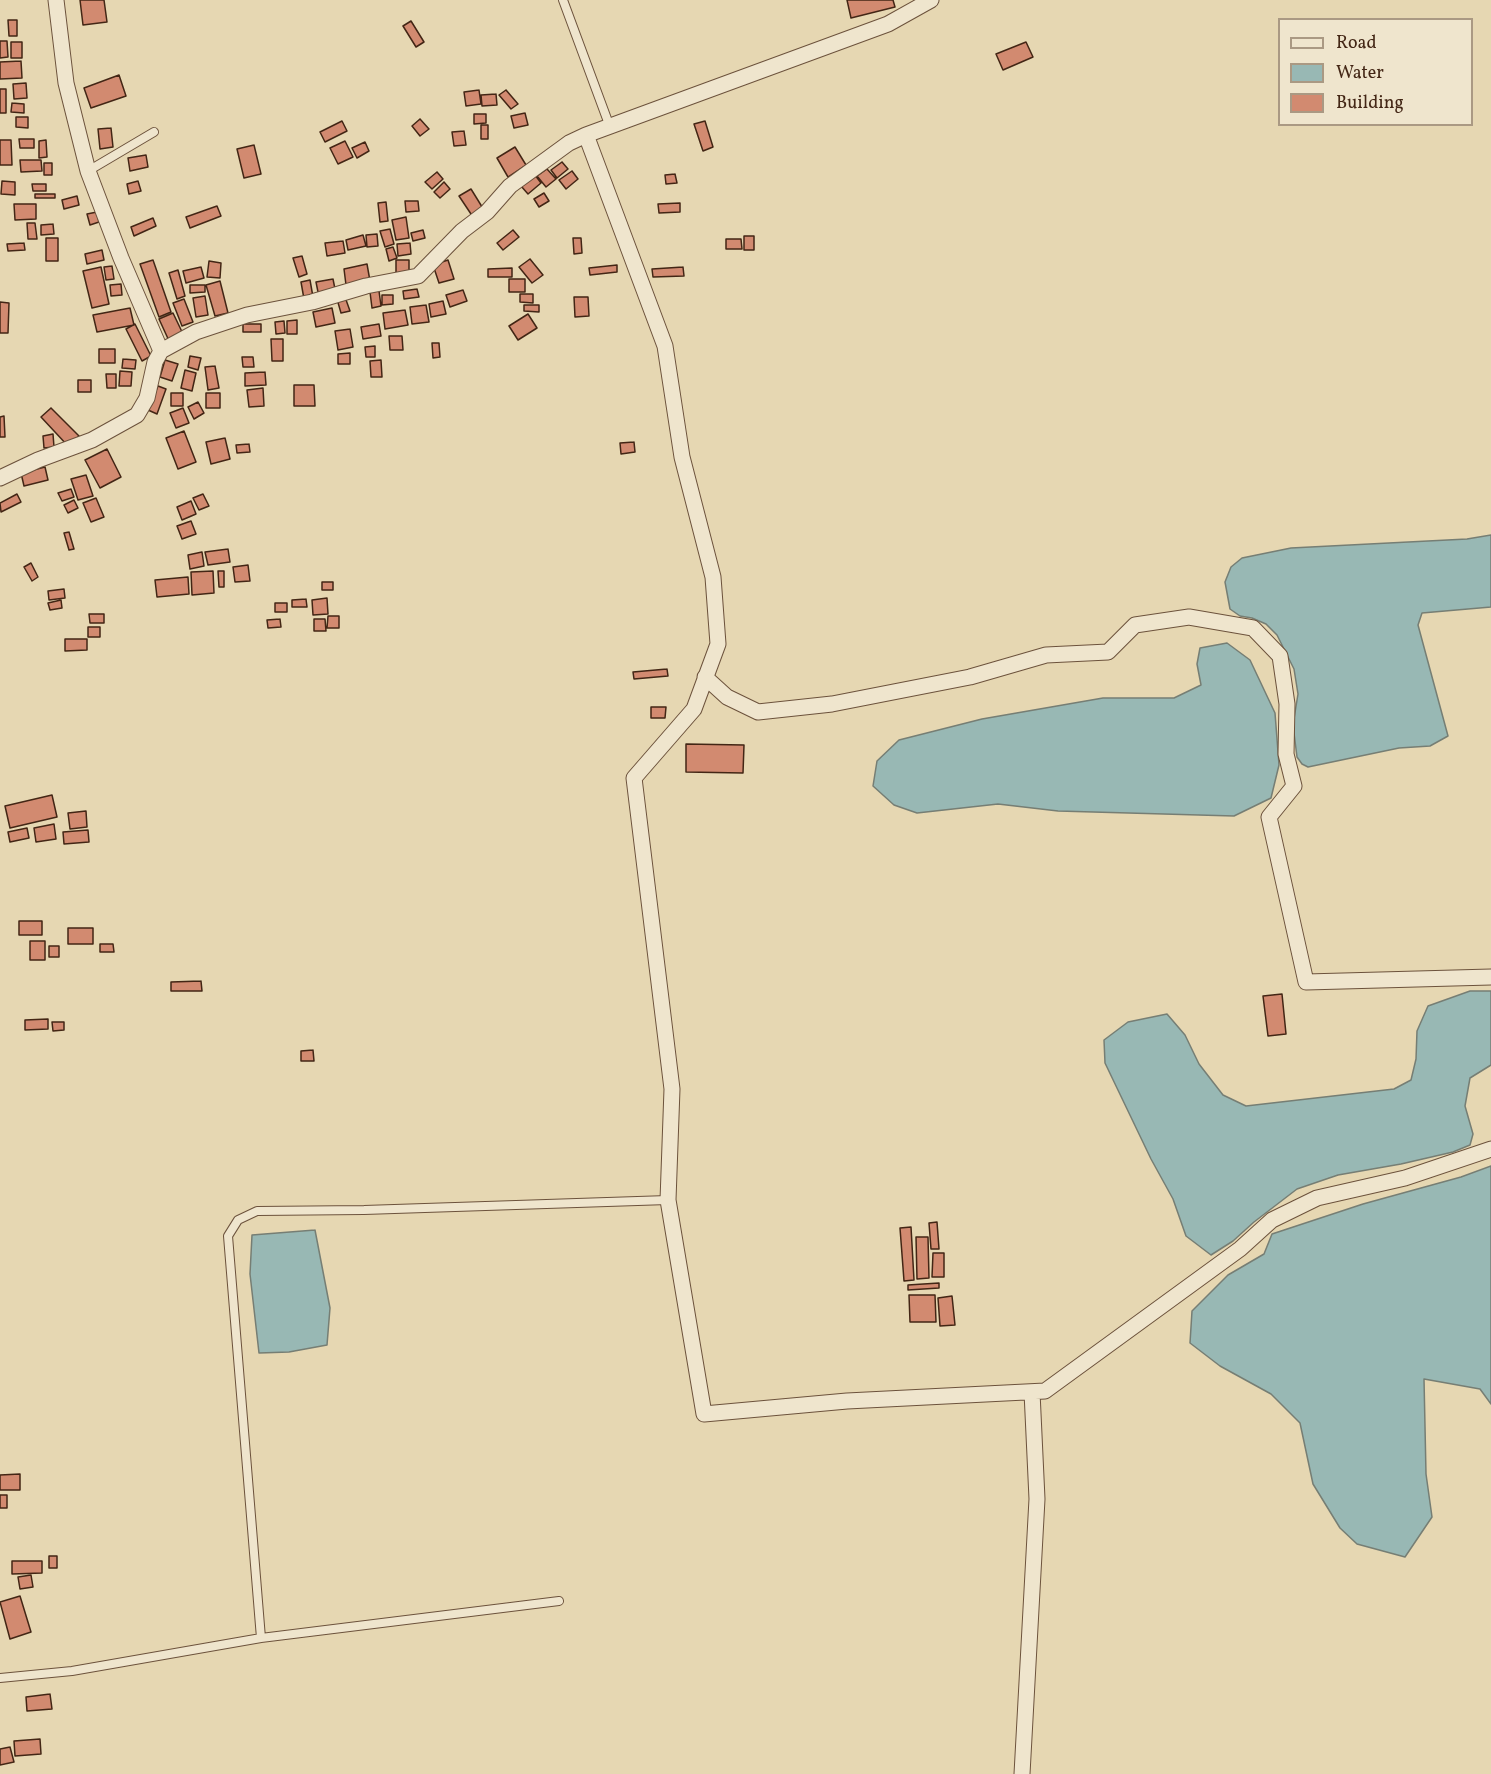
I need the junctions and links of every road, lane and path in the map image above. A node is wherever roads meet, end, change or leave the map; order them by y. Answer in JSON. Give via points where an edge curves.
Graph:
{"nodes":[{"id":1,"x":56,"y":0,"type":"edge"},
{"id":2,"x":563,"y":0,"type":"edge"},
{"id":3,"x":931,"y":0,"type":"edge"},
{"id":4,"x":610,"y":127,"type":"junction"},
{"id":5,"x":154,"y":132,"type":"dead end"},
{"id":6,"x":586,"y":135,"type":"junction"},
{"id":7,"x":88,"y":171,"type":"junction"},
{"id":8,"x":161,"y":351,"type":"junction"},
{"id":9,"x":0,"y":478,"type":"edge"},
{"id":10,"x":705,"y":677,"type":"junction"},
{"id":11,"x":1491,"y":977,"type":"edge"},
{"id":12,"x":1491,"y":1149,"type":"edge"},
{"id":13,"x":668,"y":1200,"type":"junction"},
{"id":14,"x":1032,"y":1392,"type":"junction"},
{"id":15,"x":559,"y":1601,"type":"dead end"},
{"id":16,"x":261,"y":1638,"type":"junction"},
{"id":17,"x":0,"y":1678,"type":"edge"},
{"id":18,"x":1022,"y":1774,"type":"edge"}],
"edges":[{"from":1,"to":7,"type":"street","via":[[66,84]]},
{"from":2,"to":4,"type":"lane"},
{"from":3,"to":4,"type":"street","via":[[888,24]]},
{"from":4,"to":6,"type":"street"},
{"from":5,"to":7,"type":"lane"},
{"from":6,"to":8,"type":"street","via":[[569,142],[510,186],[418,276],[247,315],[196,332]]},
{"from":6,"to":10,"type":"street","via":[[665,346],[682,457],[713,577],[718,644]]},
{"from":7,"to":8,"type":"street"},
{"from":8,"to":9,"type":"street","via":[[147,398],[136,415],[92,440]]},
{"from":10,"to":11,"type":"street","via":[[727,697],[758,712],[832,704],[970,678],[1046,656],[1108,652],[1135,625],[1188,617],[1253,628],[1280,656],[1287,704],[1286,754],[1294,786],[1269,817],[1306,981]]},
{"from":10,"to":13,"type":"street","via":[[694,708],[634,778],[672,1089]]},
{"from":12,"to":14,"type":"street","via":[[1405,1178],[1317,1198],[1272,1220],[1240,1249],[1045,1391]]},
{"from":13,"to":14,"type":"street","via":[[704,1414],[847,1401]]},
{"from":13,"to":16,"type":"lane","via":[[257,1211],[238,1220],[228,1236]]},
{"from":14,"to":18,"type":"street","via":[[1037,1498]]},
{"from":15,"to":16,"type":"lane"},
{"from":16,"to":17,"type":"lane","via":[[72,1671]]}]}
